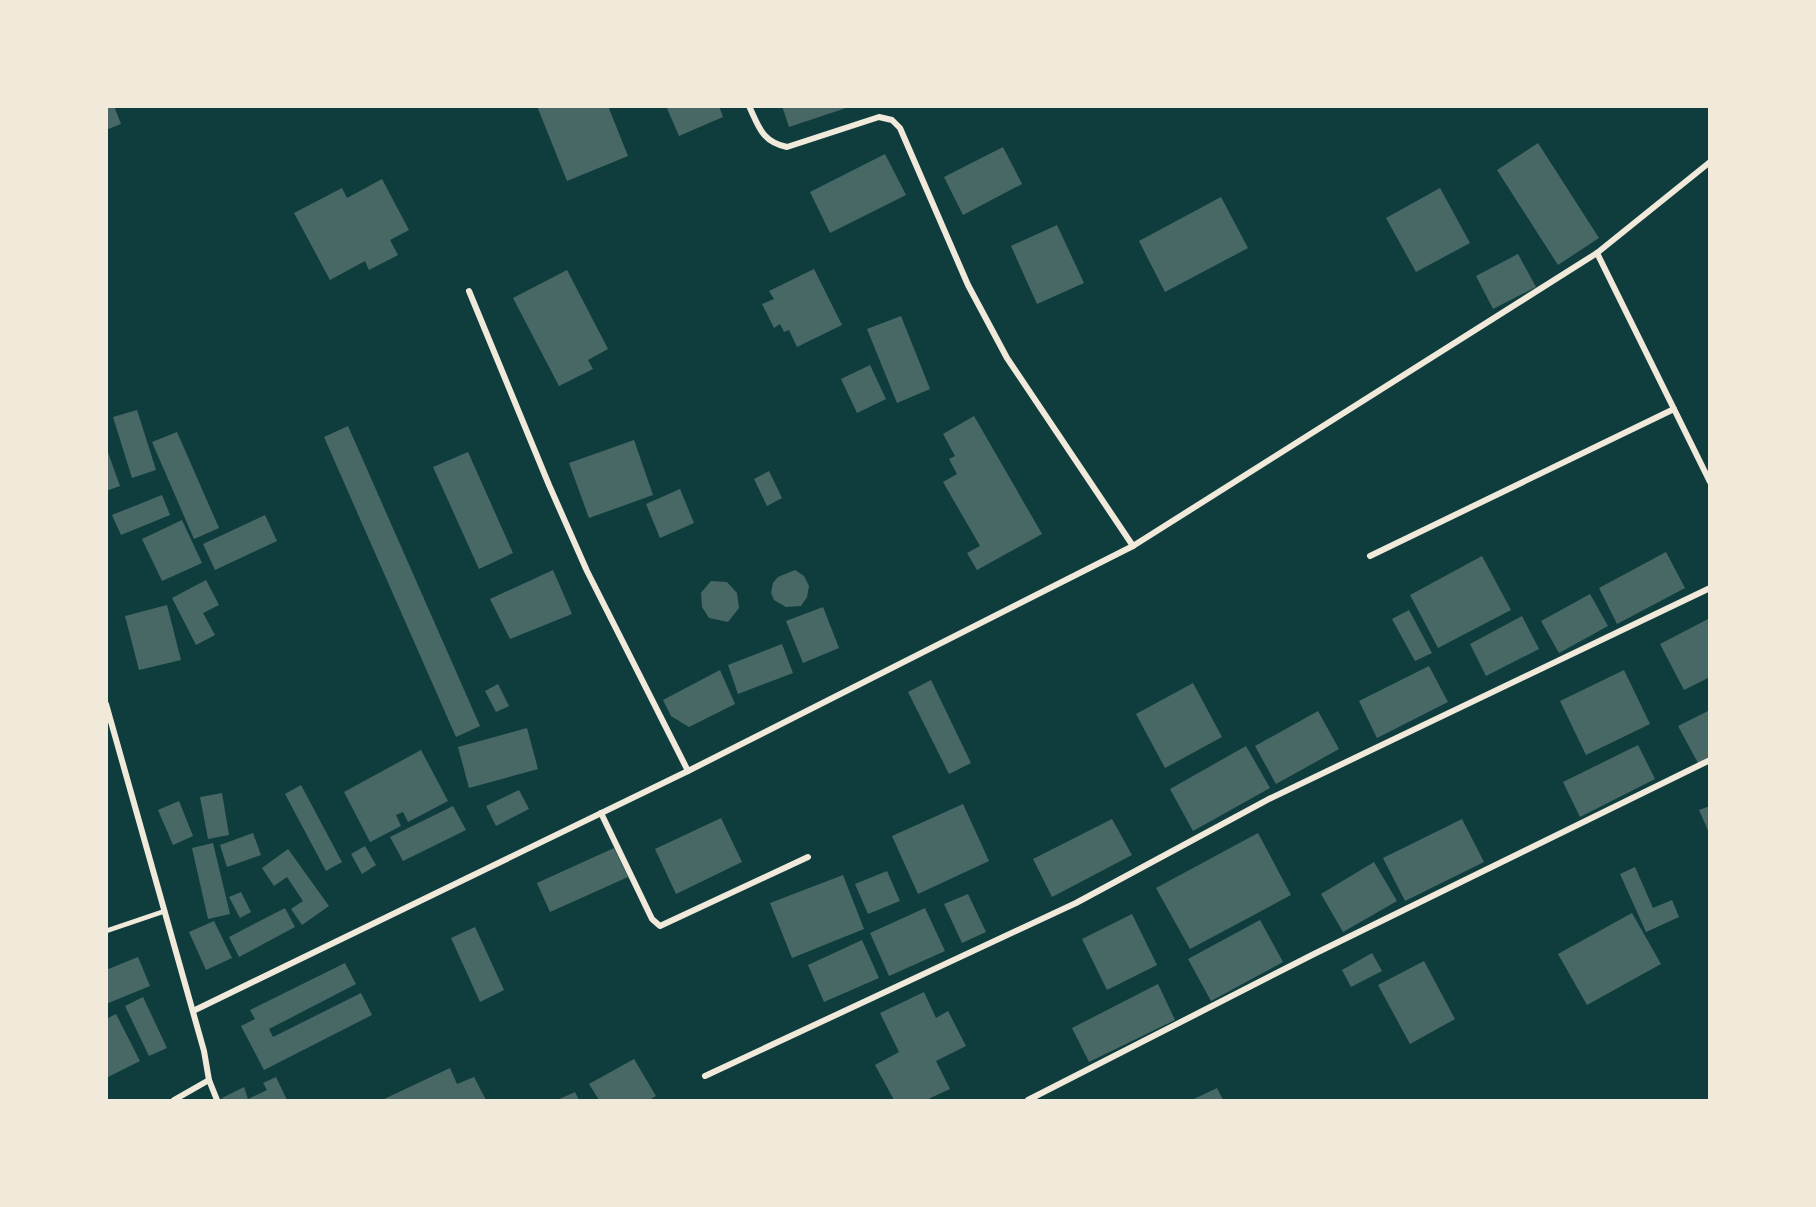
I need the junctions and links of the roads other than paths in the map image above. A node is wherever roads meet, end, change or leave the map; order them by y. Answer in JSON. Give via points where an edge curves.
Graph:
{"nodes":[{"id":1,"x":749,"y":106,"type":"edge"},
{"id":2,"x":1710,"y":162,"type":"edge"},
{"id":3,"x":1597,"y":253,"type":"junction"},
{"id":4,"x":469,"y":291,"type":"dead end"},
{"id":5,"x":1674,"y":410,"type":"junction"},
{"id":6,"x":1710,"y":482,"type":"edge"},
{"id":7,"x":1133,"y":546,"type":"junction"},
{"id":8,"x":1370,"y":556,"type":"dead end"},
{"id":9,"x":1710,"y":588,"type":"edge"},
{"id":10,"x":106,"y":704,"type":"edge"},
{"id":11,"x":1710,"y":760,"type":"edge"},
{"id":12,"x":688,"y":771,"type":"junction"},
{"id":13,"x":601,"y":813,"type":"junction"},
{"id":14,"x":808,"y":857,"type":"dead end"},
{"id":15,"x":165,"y":910,"type":"junction"},
{"id":16,"x":106,"y":932,"type":"edge"},
{"id":17,"x":193,"y":1011,"type":"junction"},
{"id":18,"x":705,"y":1076,"type":"dead end"},
{"id":19,"x":209,"y":1080,"type":"junction"},
{"id":20,"x":174,"y":1101,"type":"edge"},
{"id":21,"x":217,"y":1101,"type":"edge"},
{"id":22,"x":1028,"y":1101,"type":"edge"}],
"edges":[{"from":1,"to":7,"type":"street","via":[[763,135],[787,147],[879,117],[892,120],[900,128],[968,285],[1007,358]]},
{"from":2,"to":3,"type":"street"},
{"from":3,"to":5,"type":"street"},
{"from":3,"to":7,"type":"street"},
{"from":4,"to":12,"type":"street","via":[[587,571]]},
{"from":5,"to":6,"type":"street"},
{"from":5,"to":8,"type":"street"},
{"from":7,"to":12,"type":"street"},
{"from":9,"to":18,"type":"street","via":[[1271,798],[1076,903]]},
{"from":10,"to":15,"type":"street"},
{"from":11,"to":22,"type":"street","via":[[1314,954]]},
{"from":12,"to":13,"type":"street"},
{"from":13,"to":14,"type":"street","via":[[652,919],[660,926]]},
{"from":13,"to":17,"type":"street"},
{"from":15,"to":16,"type":"lane"},
{"from":15,"to":17,"type":"street"},
{"from":17,"to":19,"type":"street"},
{"from":19,"to":20,"type":"street"},
{"from":19,"to":21,"type":"street"}]}
